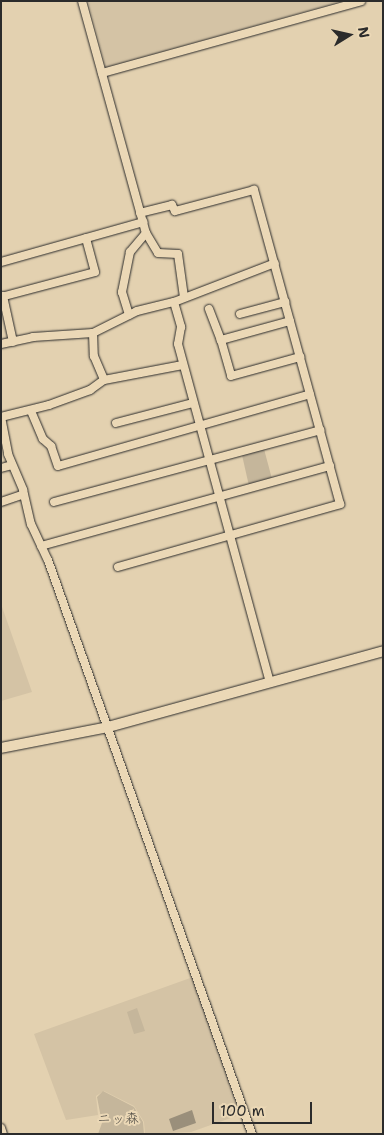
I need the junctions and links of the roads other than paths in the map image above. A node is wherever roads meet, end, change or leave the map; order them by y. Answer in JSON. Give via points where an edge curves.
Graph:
{"nodes":[{"id":1,"x":82,"y":1,"type":"edge"},
{"id":2,"x":361,"y":1,"type":"edge"},
{"id":3,"x":102,"y":73,"type":"junction"},
{"id":4,"x":140,"y":213,"type":"junction"},
{"id":5,"x":143,"y":222,"type":"junction"},
{"id":6,"x":146,"y":233,"type":"junction"},
{"id":7,"x":86,"y":238,"type":"junction"},
{"id":8,"x":1,"y":262,"type":"edge"},
{"id":9,"x":275,"y":263,"type":"junction"},
{"id":10,"x":2,"y":297,"type":"edge"},
{"id":11,"x":184,"y":297,"type":"junction"},
{"id":12,"x":174,"y":302,"type":"junction"},
{"id":13,"x":285,"y":302,"type":"junction"},
{"id":14,"x":210,"y":309,"type":"dead end"},
{"id":15,"x":240,"y":314,"type":"dead end"},
{"id":16,"x":129,"y":315,"type":"junction"},
{"id":17,"x":290,"y":321,"type":"junction"},
{"id":18,"x":93,"y":333,"type":"junction"},
{"id":19,"x":221,"y":340,"type":"junction"},
{"id":20,"x":13,"y":342,"type":"junction"},
{"id":21,"x":1,"y":344,"type":"edge"},
{"id":22,"x":300,"y":357,"type":"junction"},
{"id":23,"x":183,"y":365,"type":"junction"},
{"id":24,"x":104,"y":380,"type":"junction"},
{"id":25,"x":310,"y":394,"type":"junction"},
{"id":26,"x":193,"y":403,"type":"junction"},
{"id":27,"x":31,"y":411,"type":"junction"},
{"id":28,"x":1,"y":417,"type":"edge"},
{"id":29,"x":116,"y":423,"type":"dead end"},
{"id":30,"x":199,"y":426,"type":"junction"},
{"id":31,"x":320,"y":430,"type":"junction"},
{"id":32,"x":210,"y":461,"type":"junction"},
{"id":33,"x":12,"y":465,"type":"junction"},
{"id":34,"x":330,"y":466,"type":"junction"},
{"id":35,"x":1,"y":468,"type":"edge"},
{"id":36,"x":24,"y":494,"type":"junction"},
{"id":37,"x":220,"y":496,"type":"junction"},
{"id":38,"x":1,"y":502,"type":"edge"},
{"id":39,"x":54,"y":502,"type":"dead end"},
{"id":40,"x":230,"y":535,"type":"junction"},
{"id":41,"x":41,"y":546,"type":"junction"},
{"id":42,"x":118,"y":567,"type":"dead end"},
{"id":43,"x":383,"y":651,"type":"edge"},
{"id":44,"x":270,"y":683,"type":"junction"},
{"id":45,"x":108,"y":728,"type":"junction"},
{"id":46,"x":1,"y":748,"type":"edge"},
{"id":47,"x":1,"y":1128,"type":"edge"},
{"id":48,"x":3,"y":1134,"type":"edge"},
{"id":49,"x":252,"y":1134,"type":"edge"}],
"edges":[{"from":1,"to":3,"type":"street"},
{"from":2,"to":3,"type":"street"},
{"from":3,"to":4,"type":"street"},
{"from":4,"to":5,"type":"street"},
{"from":4,"to":9,"type":"street","via":[[172,204],[175,211],[254,190]]},
{"from":5,"to":6,"type":"street"},
{"from":5,"to":7,"type":"street"},
{"from":6,"to":11,"type":"street","via":[[158,252],[178,254]]},
{"from":6,"to":16,"type":"street","via":[[130,252],[122,292]]},
{"from":7,"to":8,"type":"street"},
{"from":7,"to":10,"type":"street","via":[[95,272]]},
{"from":9,"to":11,"type":"street"},
{"from":9,"to":13,"type":"street"},
{"from":10,"to":20,"type":"street"},
{"from":11,"to":12,"type":"street"},
{"from":12,"to":16,"type":"street"},
{"from":12,"to":23,"type":"street","via":[[181,326],[178,344]]},
{"from":13,"to":15,"type":"street"},
{"from":13,"to":17,"type":"street"},
{"from":14,"to":19,"type":"street"},
{"from":16,"to":18,"type":"street"},
{"from":17,"to":19,"type":"street"},
{"from":17,"to":22,"type":"street"},
{"from":18,"to":20,"type":"street"},
{"from":18,"to":24,"type":"street","via":[[94,356]]},
{"from":19,"to":22,"type":"street","via":[[231,376]]},
{"from":20,"to":21,"type":"street"},
{"from":22,"to":25,"type":"street"},
{"from":23,"to":24,"type":"street"},
{"from":23,"to":26,"type":"street"},
{"from":24,"to":27,"type":"street","via":[[90,390]]},
{"from":25,"to":30,"type":"street"},
{"from":25,"to":31,"type":"street"},
{"from":26,"to":29,"type":"street"},
{"from":26,"to":30,"type":"street"},
{"from":27,"to":28,"type":"street"},
{"from":27,"to":30,"type":"street","via":[[43,439],[51,446],[58,466]]},
{"from":28,"to":33,"type":"street"},
{"from":30,"to":32,"type":"street"},
{"from":31,"to":32,"type":"street"},
{"from":31,"to":34,"type":"street"},
{"from":32,"to":37,"type":"street"},
{"from":32,"to":39,"type":"street"},
{"from":33,"to":35,"type":"street"},
{"from":33,"to":36,"type":"street"},
{"from":34,"to":37,"type":"street"},
{"from":34,"to":40,"type":"street","via":[[340,504]]},
{"from":36,"to":38,"type":"street"},
{"from":36,"to":41,"type":"street","via":[[31,524]]},
{"from":37,"to":40,"type":"street"},
{"from":37,"to":41,"type":"street"},
{"from":40,"to":42,"type":"street"},
{"from":40,"to":44,"type":"street"},
{"from":41,"to":45,"type":"street"},
{"from":43,"to":44,"type":"street"},
{"from":44,"to":45,"type":"street"},
{"from":45,"to":46,"type":"street"},
{"from":45,"to":49,"type":"street"},
{"from":47,"to":48,"type":"street"}]}
